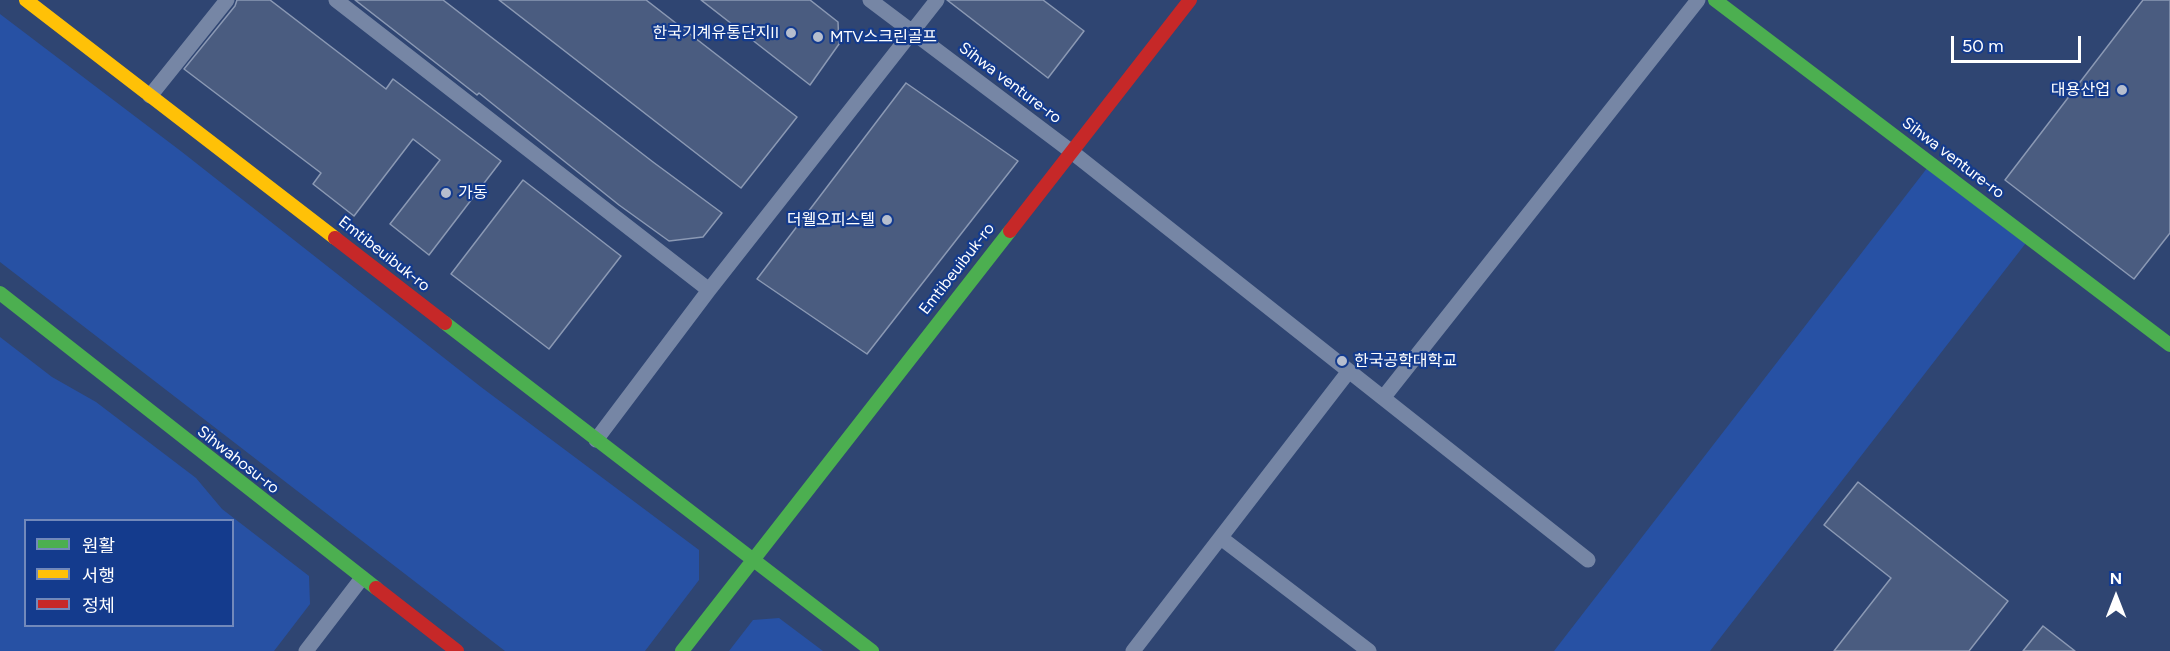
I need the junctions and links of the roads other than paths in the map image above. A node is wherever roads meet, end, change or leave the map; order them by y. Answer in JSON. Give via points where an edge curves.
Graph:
{"nodes":[{"id":1,"x":26,"y":0,"type":"edge"},
{"id":2,"x":227,"y":0,"type":"edge"},
{"id":3,"x":336,"y":0,"type":"edge"},
{"id":4,"x":870,"y":0,"type":"edge"},
{"id":5,"x":937,"y":0,"type":"edge"},
{"id":6,"x":1190,"y":0,"type":"edge"},
{"id":7,"x":1698,"y":0,"type":"edge"},
{"id":8,"x":1715,"y":0,"type":"edge"},
{"id":9,"x":912,"y":33,"type":"junction"},
{"id":10,"x":150,"y":96,"type":"junction"},
{"id":11,"x":1072,"y":152,"type":"junction"},
{"id":12,"x":709,"y":290,"type":"junction"},
{"id":13,"x":0,"y":294,"type":"edge"},
{"id":14,"x":2170,"y":345,"type":"edge"},
{"id":15,"x":1349,"y":371,"type":"junction"},
{"id":16,"x":1383,"y":398,"type":"junction"},
{"id":17,"x":596,"y":440,"type":"junction"},
{"id":18,"x":1221,"y":538,"type":"junction"},
{"id":19,"x":753,"y":559,"type":"junction"},
{"id":20,"x":1588,"y":560,"type":"dead end"},
{"id":21,"x":362,"y":578,"type":"junction"},
{"id":22,"x":306,"y":651,"type":"edge"},
{"id":23,"x":457,"y":651,"type":"edge"},
{"id":24,"x":682,"y":651,"type":"edge"},
{"id":25,"x":872,"y":651,"type":"edge"},
{"id":26,"x":1133,"y":651,"type":"edge"},
{"id":27,"x":1369,"y":651,"type":"edge"}],
"edges":[{"from":1,"to":10,"type":"street","name":"Emtibeuibuk-ro"},
{"from":2,"to":10,"type":"street"},
{"from":3,"to":12,"type":"street"},
{"from":4,"to":9,"type":"street","name":"Sihwa venture-ro"},
{"from":5,"to":9,"type":"street"},
{"from":6,"to":11,"type":"street","name":"Emtibeuibuk-ro"},
{"from":7,"to":16,"type":"street"},
{"from":8,"to":14,"type":"street","name":"Sihwa venture-ro"},
{"from":9,"to":11,"type":"street","name":"Sihwa venture-ro"},
{"from":9,"to":12,"type":"street"},
{"from":10,"to":17,"type":"street","name":"Emtibeuibuk-ro"},
{"from":11,"to":15,"type":"street","name":"Sihwa venture-ro"},
{"from":11,"to":19,"type":"street","name":"Emtibeuibuk-ro"},
{"from":12,"to":17,"type":"street"},
{"from":13,"to":21,"type":"street","name":"Sihwahosu-ro"},
{"from":15,"to":16,"type":"street","name":"Sihwa venture-ro"},
{"from":15,"to":18,"type":"street"},
{"from":16,"to":20,"type":"street","name":"Sihwa venture-ro"},
{"from":17,"to":19,"type":"street","name":"Emtibeuibuk-ro"},
{"from":18,"to":26,"type":"street"},
{"from":18,"to":27,"type":"street"},
{"from":19,"to":24,"type":"street"},
{"from":19,"to":25,"type":"street","name":"Emtibeuibuk-ro"},
{"from":21,"to":22,"type":"street"},
{"from":21,"to":23,"type":"street","name":"Sihwahosu-ro"}]}
